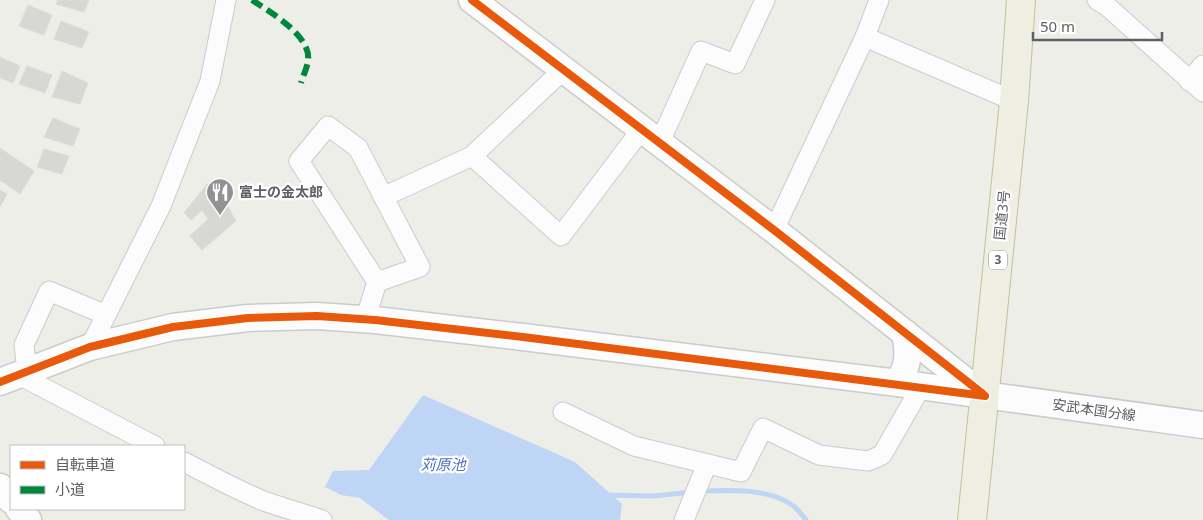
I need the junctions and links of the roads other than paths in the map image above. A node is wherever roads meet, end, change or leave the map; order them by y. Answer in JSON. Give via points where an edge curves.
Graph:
{"nodes":[{"id":1,"x":226,"y":0,"type":"edge"},
{"id":2,"x":472,"y":0,"type":"edge"},
{"id":3,"x":765,"y":0,"type":"edge"},
{"id":4,"x":879,"y":0,"type":"edge"},
{"id":5,"x":1021,"y":0,"type":"edge"},
{"id":6,"x":1097,"y":0,"type":"edge"},
{"id":7,"x":865,"y":37,"type":"junction"},
{"id":8,"x":1203,"y":65,"type":"edge"},
{"id":9,"x":562,"y":70,"type":"junction"},
{"id":10,"x":1196,"y":86,"type":"edge"},
{"id":11,"x":1014,"y":101,"type":"junction"},
{"id":12,"x":650,"y":137,"type":"junction"},
{"id":13,"x":472,"y":156,"type":"junction"},
{"id":14,"x":383,"y":197,"type":"junction"},
{"id":15,"x":774,"y":230,"type":"junction"},
{"id":16,"x":377,"y":282,"type":"junction"},
{"id":17,"x":106,"y":315,"type":"junction"},
{"id":18,"x":366,"y":320,"type":"junction"},
{"id":19,"x":905,"y":332,"type":"junction"},
{"id":20,"x":90,"y":347,"type":"junction"},
{"id":21,"x":15,"y":376,"type":"edge"},
{"id":22,"x":909,"y":385,"type":"junction"},
{"id":23,"x":985,"y":396,"type":"junction"},
{"id":24,"x":562,"y":412,"type":"dead end"},
{"id":25,"x":1203,"y":425,"type":"edge"},
{"id":26,"x":153,"y":445,"type":"edge"},
{"id":27,"x":185,"y":463,"type":"edge"},
{"id":28,"x":707,"y":464,"type":"junction"},
{"id":29,"x":0,"y":487,"type":"edge"},
{"id":30,"x":10,"y":499,"type":"edge"},
{"id":31,"x":19,"y":510,"type":"edge"},
{"id":32,"x":301,"y":516,"type":"edge"},
{"id":33,"x":28,"y":520,"type":"edge"},
{"id":34,"x":322,"y":520,"type":"edge"},
{"id":35,"x":684,"y":520,"type":"edge"},
{"id":36,"x":972,"y":520,"type":"edge"}],
"edges":[{"from":1,"to":17,"type":"street","via":[[210,81],[161,206]]},
{"from":2,"to":9,"type":"street"},
{"from":3,"to":12,"type":"street","via":[[735,64],[701,51]]},
{"from":4,"to":7,"type":"street"},
{"from":5,"to":11,"type":"highway","name":"国道3号","number":"3"},
{"from":6,"to":10,"type":"street"},
{"from":7,"to":11,"type":"street"},
{"from":7,"to":15,"type":"street"},
{"from":8,"to":10,"type":"street"},
{"from":9,"to":12,"type":"street"},
{"from":9,"to":13,"type":"street"},
{"from":11,"to":23,"type":"highway","name":"国道3号","number":"3"},
{"from":12,"to":13,"type":"street","via":[[561,236]]},
{"from":12,"to":15,"type":"street"},
{"from":13,"to":14,"type":"street"},
{"from":14,"to":16,"type":"street","via":[[420,267]]},
{"from":14,"to":16,"type":"street","via":[[358,148],[328,126],[299,161]]},
{"from":15,"to":19,"type":"street"},
{"from":16,"to":18,"type":"street"},
{"from":17,"to":20,"type":"street"},
{"from":17,"to":21,"type":"street","via":[[49,291],[24,345]]},
{"from":18,"to":20,"type":"street","name":"安武本国分線","via":[[317,316],[248,318],[173,327]]},
{"from":18,"to":22,"type":"street","name":"安武本国分線"},
{"from":19,"to":22,"type":"street","via":[[908,359],[905,370]]},
{"from":19,"to":23,"type":"street"},
{"from":20,"to":21,"type":"street","name":"安武本国分線"},
{"from":21,"to":26,"type":"street"},
{"from":22,"to":23,"type":"street","name":"安武本国分線"},
{"from":22,"to":28,"type":"street","via":[[882,455],[868,461],[819,455],[763,428],[740,472]]},
{"from":23,"to":25,"type":"street","name":"安武本国分線"},
{"from":23,"to":36,"type":"highway","name":"国道3号","number":"3"},
{"from":24,"to":28,"type":"street","via":[[634,446]]},
{"from":27,"to":32,"type":"street","via":[[241,492]]},
{"from":28,"to":35,"type":"street"},
{"from":29,"to":30,"type":"street"},
{"from":31,"to":33,"type":"street"},
{"from":32,"to":34,"type":"street"}]}
